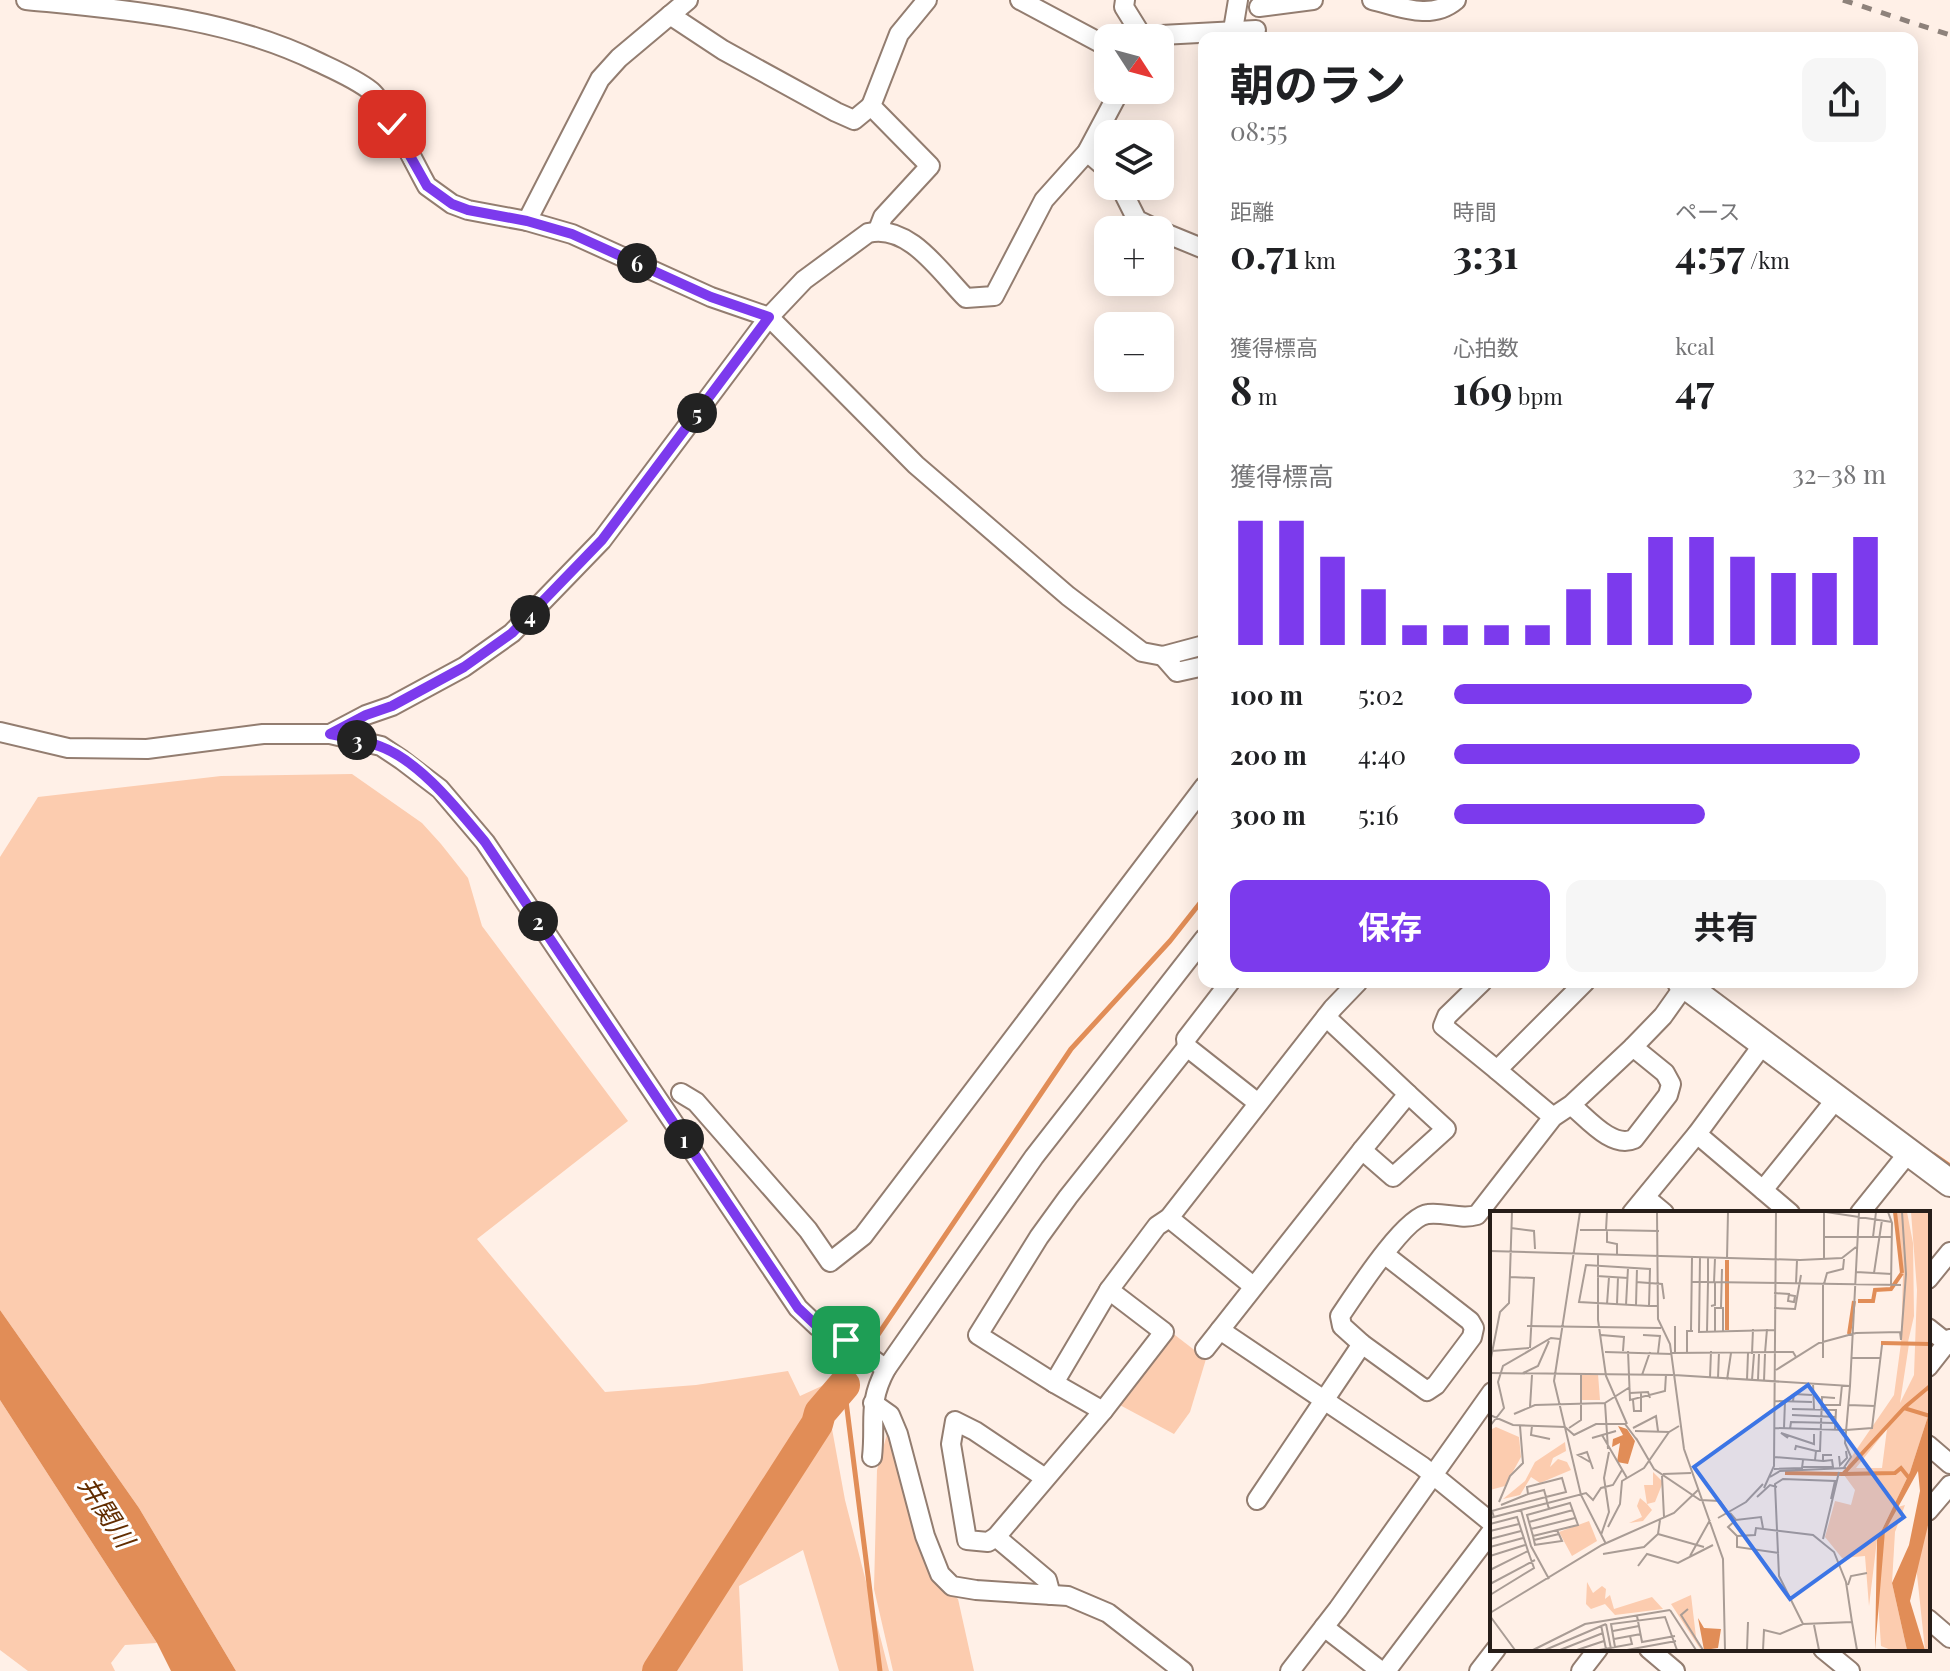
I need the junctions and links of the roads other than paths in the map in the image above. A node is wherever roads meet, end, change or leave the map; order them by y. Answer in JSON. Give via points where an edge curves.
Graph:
{"nodes":[{"id":1,"x":26,"y":0,"type":"edge"},
{"id":2,"x":688,"y":0,"type":"edge"},
{"id":3,"x":927,"y":0,"type":"edge"},
{"id":4,"x":1020,"y":0,"type":"edge"},
{"id":5,"x":1125,"y":0,"type":"edge"},
{"id":6,"x":1238,"y":0,"type":"edge"},
{"id":7,"x":1313,"y":0,"type":"edge"},
{"id":8,"x":1372,"y":0,"type":"edge"},
{"id":9,"x":1456,"y":0,"type":"edge"},
{"id":10,"x":1283,"y":2,"type":"edge"},
{"id":11,"x":1260,"y":4,"type":"edge"},
{"id":12,"x":670,"y":15,"type":"junction"},
{"id":13,"x":1134,"y":24,"type":"edge"},
{"id":14,"x":1247,"y":31,"type":"edge"},
{"id":15,"x":1198,"y":34,"type":"edge"},
{"id":16,"x":1174,"y":35,"type":"edge"},
{"id":17,"x":1094,"y":40,"type":"edge"},
{"id":18,"x":1113,"y":104,"type":"edge"},
{"id":19,"x":871,"y":106,"type":"junction"},
{"id":20,"x":1087,"y":152,"type":"junction"},
{"id":21,"x":1094,"y":158,"type":"edge"},
{"id":22,"x":527,"y":221,"type":"junction"},
{"id":23,"x":878,"y":230,"type":"junction"},
{"id":24,"x":1174,"y":237,"type":"edge"},
{"id":25,"x":1198,"y":247,"type":"edge"},
{"id":26,"x":769,"y":317,"type":"junction"},
{"id":27,"x":1198,"y":647,"type":"edge"},
{"id":28,"x":1163,"y":656,"type":"junction"},
{"id":29,"x":1198,"y":667,"type":"edge"},
{"id":30,"x":0,"y":732,"type":"edge"},
{"id":31,"x":330,"y":734,"type":"junction"},
{"id":32,"x":1198,"y":795,"type":"edge"},
{"id":33,"x":1198,"y":947,"type":"edge"},
{"id":34,"x":1225,"y":988,"type":"edge"},
{"id":35,"x":1353,"y":988,"type":"edge"},
{"id":36,"x":1476,"y":988,"type":"edge"},
{"id":37,"x":1579,"y":988,"type":"edge"},
{"id":38,"x":1680,"y":988,"type":"edge"},
{"id":39,"x":1688,"y":988,"type":"edge"},
{"id":40,"x":1326,"y":1017,"type":"junction"},
{"id":41,"x":1764,"y":1043,"type":"junction"},
{"id":42,"x":1187,"y":1047,"type":"junction"},
{"id":43,"x":1633,"y":1047,"type":"junction"},
{"id":44,"x":1497,"y":1070,"type":"junction"},
{"id":45,"x":681,"y":1093,"type":"dead end"},
{"id":46,"x":1408,"y":1094,"type":"junction"},
{"id":47,"x":1837,"y":1098,"type":"junction"},
{"id":48,"x":1258,"y":1103,"type":"junction"},
{"id":49,"x":1571,"y":1105,"type":"junction"},
{"id":50,"x":1553,"y":1117,"type":"junction"},
{"id":51,"x":1697,"y":1134,"type":"junction"},
{"id":52,"x":1362,"y":1150,"type":"junction"},
{"id":53,"x":1909,"y":1152,"type":"junction"},
{"id":54,"x":1950,"y":1183,"type":"edge"},
{"id":55,"x":1763,"y":1190,"type":"junction"},
{"id":56,"x":1646,"y":1198,"type":"junction"},
{"id":57,"x":1634,"y":1211,"type":"edge"},
{"id":58,"x":1662,"y":1211,"type":"edge"},
{"id":59,"x":1788,"y":1211,"type":"edge"},
{"id":60,"x":1862,"y":1211,"type":"edge"},
{"id":61,"x":1169,"y":1218,"type":"junction"},
{"id":62,"x":1950,"y":1252,"type":"edge"},
{"id":63,"x":1384,"y":1254,"type":"junction"},
{"id":64,"x":1930,"y":1277,"type":"edge"},
{"id":65,"x":1253,"y":1286,"type":"junction"},
{"id":66,"x":1109,"y":1290,"type":"junction"},
{"id":67,"x":1930,"y":1329,"type":"edge"},
{"id":68,"x":1220,"y":1330,"type":"junction"},
{"id":69,"x":1948,"y":1341,"type":"edge"},
{"id":70,"x":1362,"y":1344,"type":"junction"},
{"id":71,"x":1205,"y":1349,"type":"dead end"},
{"id":72,"x":1930,"y":1364,"type":"edge"},
{"id":73,"x":884,"y":1367,"type":"junction"},
{"id":74,"x":1054,"y":1383,"type":"junction"},
{"id":75,"x":1490,"y":1395,"type":"edge"},
{"id":76,"x":1323,"y":1399,"type":"junction"},
{"id":77,"x":873,"y":1403,"type":"junction"},
{"id":78,"x":1103,"y":1411,"type":"junction"},
{"id":79,"x":1930,"y":1447,"type":"edge"},
{"id":80,"x":872,"y":1457,"type":"dead end"},
{"id":81,"x":1950,"y":1464,"type":"edge"},
{"id":82,"x":1432,"y":1476,"type":"junction"},
{"id":83,"x":1045,"y":1478,"type":"junction"},
{"id":84,"x":1950,"y":1485,"type":"edge"},
{"id":85,"x":1257,"y":1500,"type":"dead end"},
{"id":86,"x":1930,"y":1509,"type":"edge"},
{"id":87,"x":1490,"y":1521,"type":"edge"},
{"id":88,"x":1490,"y":1534,"type":"edge"},
{"id":89,"x":996,"y":1537,"type":"junction"},
{"id":90,"x":1051,"y":1595,"type":"junction"},
{"id":91,"x":1930,"y":1621,"type":"edge"},
{"id":92,"x":1324,"y":1627,"type":"junction"},
{"id":93,"x":1950,"y":1638,"type":"edge"},
{"id":94,"x":1494,"y":1651,"type":"edge"},
{"id":95,"x":1596,"y":1651,"type":"edge"},
{"id":96,"x":1825,"y":1651,"type":"edge"},
{"id":97,"x":1653,"y":1659,"type":"edge"},
{"id":98,"x":1183,"y":1671,"type":"edge"},
{"id":99,"x":1290,"y":1671,"type":"edge"},
{"id":100,"x":1383,"y":1671,"type":"edge"},
{"id":101,"x":1479,"y":1671,"type":"edge"},
{"id":102,"x":1581,"y":1671,"type":"edge"},
{"id":103,"x":1675,"y":1671,"type":"edge"},
{"id":104,"x":1850,"y":1671,"type":"edge"}],
"edges":[{"from":1,"to":22,"type":"street","via":[[168,16],[262,38],[304,55],[373,92],[427,186],[440,198],[468,210]]},
{"from":2,"to":12,"type":"street"},
{"from":3,"to":19,"type":"street","via":[[899,34]]},
{"from":4,"to":17,"type":"street"},
{"from":5,"to":13,"type":"street"},
{"from":6,"to":14,"type":"street"},
{"from":7,"to":10,"type":"street"},
{"from":8,"to":9,"type":"street","via":[[1415,11],[1444,10]]},
{"from":10,"to":11,"type":"street"},
{"from":11,"to":14,"type":"street"},
{"from":12,"to":19,"type":"street","via":[[836,112],[854,120]]},
{"from":12,"to":22,"type":"street","via":[[600,79]]},
{"from":15,"to":16,"type":"street"},
{"from":18,"to":20,"type":"street"},
{"from":19,"to":23,"type":"street","via":[[930,166],[883,217]]},
{"from":20,"to":21,"type":"street"},
{"from":20,"to":23,"type":"street","via":[[1044,200],[994,296],[966,298],[905,239]]},
{"from":22,"to":26,"type":"street","via":[[572,234],[711,297]]},
{"from":23,"to":26,"type":"street","via":[[804,280]]},
{"from":24,"to":25,"type":"street"},
{"from":26,"to":28,"type":"street","via":[[886,437],[982,524],[1142,652]]},
{"from":26,"to":31,"type":"street","via":[[602,540],[512,633],[464,667]]},
{"from":27,"to":28,"type":"street"},
{"from":28,"to":29,"type":"street","via":[[1177,672]]},
{"from":30,"to":31,"type":"street","via":[[68,748],[147,749],[263,734]]},
{"from":31,"to":73,"type":"street","via":[[381,746],[440,789],[485,842],[798,1308],[817,1326]]},
{"from":32,"to":45,"type":"street","via":[[863,1236],[830,1262],[706,1113]]},
{"from":33,"to":73,"type":"street","via":[[1034,1157]]},
{"from":34,"to":42,"type":"street","via":[[1186,1039]]},
{"from":35,"to":40,"type":"street"},
{"from":36,"to":44,"type":"street","via":[[1443,1026]]},
{"from":37,"to":44,"type":"street"},
{"from":38,"to":43,"type":"street"},
{"from":39,"to":41,"type":"street"},
{"from":40,"to":46,"type":"street"},
{"from":40,"to":48,"type":"street"},
{"from":41,"to":47,"type":"street"},
{"from":41,"to":51,"type":"street"},
{"from":42,"to":48,"type":"street"},
{"from":42,"to":74,"type":"street","via":[[1068,1197],[978,1335]]},
{"from":43,"to":49,"type":"street"},
{"from":43,"to":49,"type":"street","via":[[1671,1084],[1634,1139],[1614,1140]]},
{"from":44,"to":50,"type":"street"},
{"from":46,"to":52,"type":"street"},
{"from":46,"to":52,"type":"street","via":[[1446,1129],[1393,1177]]},
{"from":47,"to":53,"type":"street"},
{"from":47,"to":55,"type":"street"},
{"from":48,"to":61,"type":"street"},
{"from":49,"to":50,"type":"street"},
{"from":50,"to":63,"type":"street","via":[[1477,1215],[1416,1217]]},
{"from":51,"to":55,"type":"street"},
{"from":51,"to":56,"type":"street"},
{"from":52,"to":65,"type":"street"},
{"from":53,"to":54,"type":"street"},
{"from":53,"to":60,"type":"street"},
{"from":55,"to":59,"type":"street"},
{"from":56,"to":57,"type":"street"},
{"from":56,"to":58,"type":"street"},
{"from":61,"to":65,"type":"street"},
{"from":61,"to":66,"type":"street","via":[[1157,1226]]},
{"from":62,"to":64,"type":"street"},
{"from":63,"to":70,"type":"street","via":[[1340,1316],[1342,1326]]},
{"from":63,"to":70,"type":"street","via":[[1470,1321],[1472,1337],[1427,1391]]},
{"from":65,"to":68,"type":"street"},
{"from":66,"to":74,"type":"street"},
{"from":66,"to":78,"type":"street","via":[[1164,1332]]},
{"from":67,"to":69,"type":"street"},
{"from":68,"to":71,"type":"street"},
{"from":68,"to":76,"type":"street"},
{"from":69,"to":72,"type":"street"},
{"from":70,"to":76,"type":"street"},
{"from":73,"to":77,"type":"street"},
{"from":74,"to":78,"type":"street"},
{"from":75,"to":82,"type":"street"},
{"from":76,"to":82,"type":"street"},
{"from":76,"to":85,"type":"street"},
{"from":77,"to":80,"type":"street"},
{"from":77,"to":90,"type":"street","via":[[890,1415],[898,1434],[940,1574],[952,1586]]},
{"from":78,"to":83,"type":"street"},
{"from":79,"to":81,"type":"street"},
{"from":82,"to":87,"type":"street"},
{"from":82,"to":92,"type":"street"},
{"from":83,"to":89,"type":"street"},
{"from":83,"to":89,"type":"street","via":[[955,1421],[951,1444],[967,1540],[988,1542]]},
{"from":84,"to":86,"type":"street"},
{"from":88,"to":100,"type":"street"},
{"from":89,"to":90,"type":"street","via":[[1047,1580]]},
{"from":90,"to":98,"type":"street","via":[[1098,1607]]},
{"from":91,"to":93,"type":"street"},
{"from":92,"to":99,"type":"street"},
{"from":92,"to":100,"type":"street"},
{"from":94,"to":101,"type":"street"},
{"from":95,"to":102,"type":"street"},
{"from":96,"to":104,"type":"street"},
{"from":97,"to":103,"type":"street"}]}
